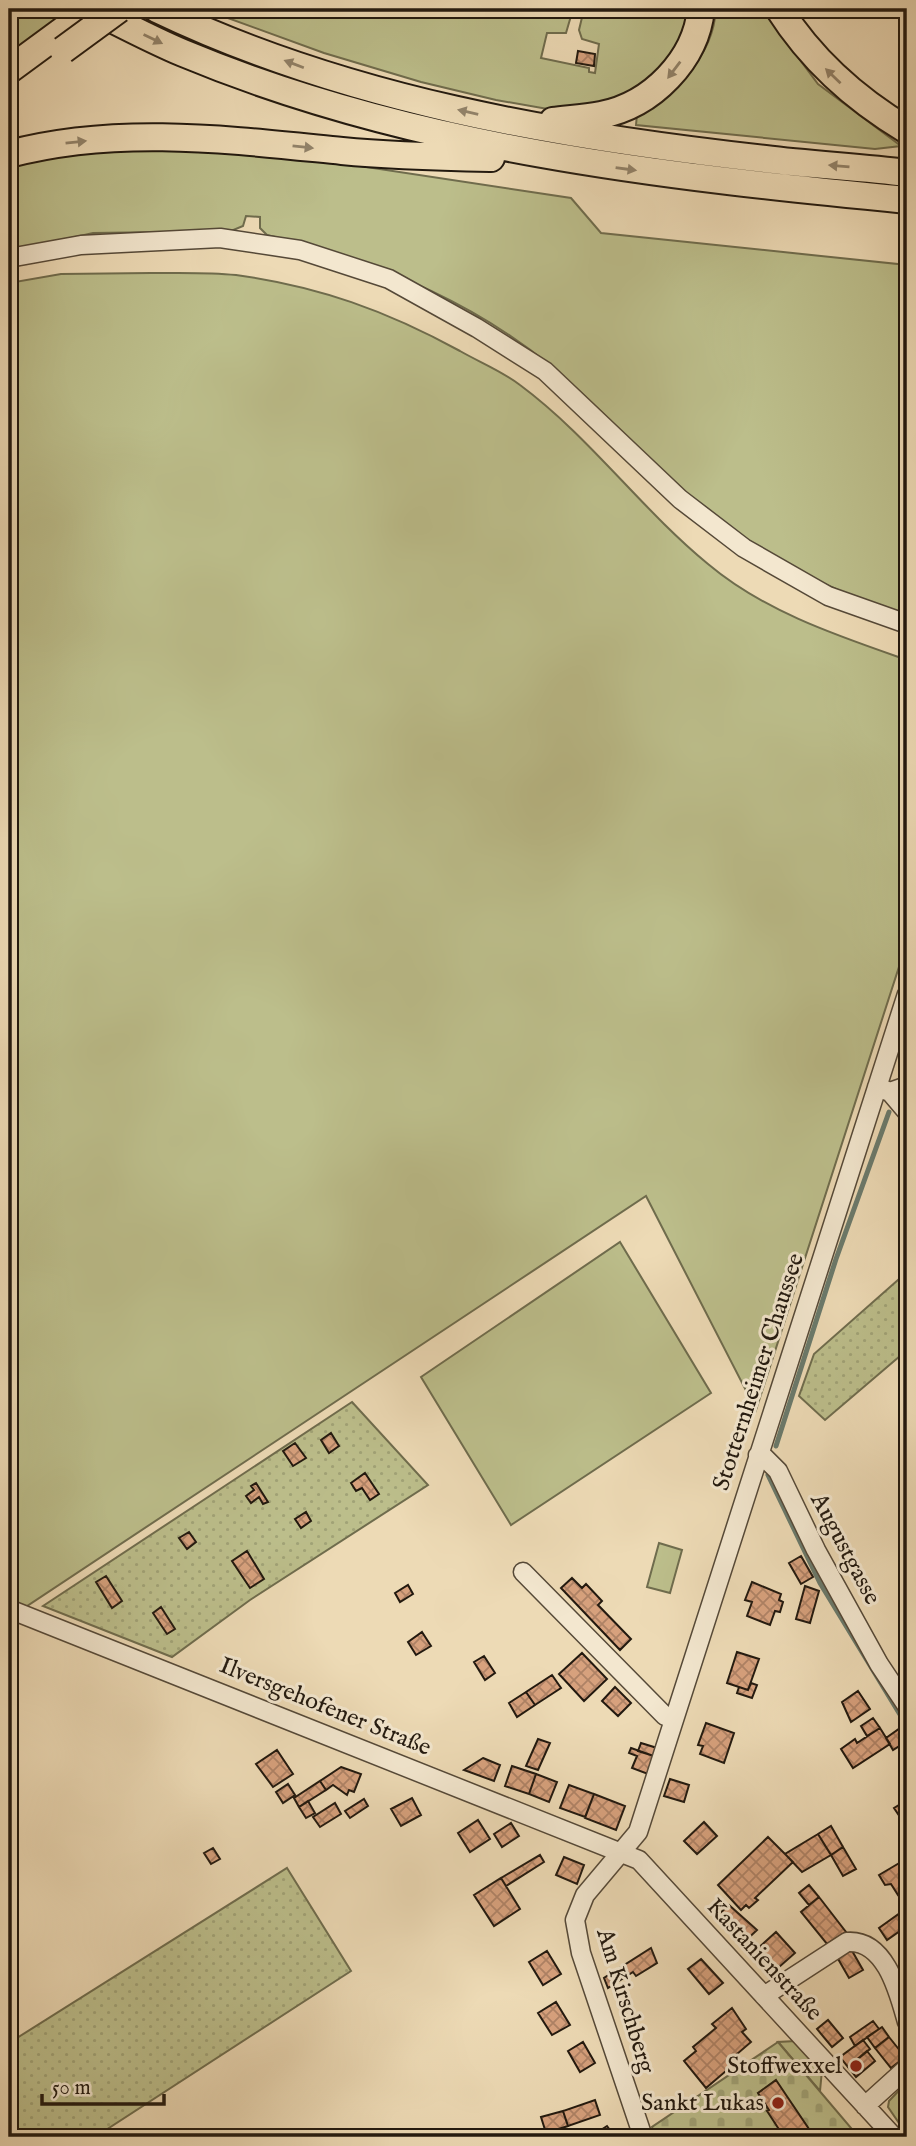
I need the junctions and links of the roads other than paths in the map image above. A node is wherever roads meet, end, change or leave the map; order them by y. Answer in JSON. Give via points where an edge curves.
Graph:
{"nodes":[{"id":1,"x":92,"y":9,"type":"edge"},
{"id":2,"x":119,"y":9,"type":"edge"},
{"id":3,"x":157,"y":9,"type":"edge"},
{"id":4,"x":701,"y":9,"type":"edge"},
{"id":5,"x":779,"y":9,"type":"edge"},
{"id":6,"x":55,"y":46,"type":"junction"},
{"id":7,"x":9,"y":71,"type":"edge"},
{"id":8,"x":9,"y":91,"type":"edge"},
{"id":9,"x":529,"y":126,"type":"junction"},
{"id":10,"x":907,"y":130,"type":"edge"},
{"id":11,"x":9,"y":154,"type":"edge"},
{"id":12,"x":558,"y":159,"type":"junction"},
{"id":13,"x":907,"y":173,"type":"edge"},
{"id":14,"x":907,"y":200,"type":"edge"},
{"id":15,"x":9,"y":258,"type":"edge"},
{"id":16,"x":907,"y":624,"type":"edge"},
{"id":17,"x":907,"y":994,"type":"edge"},
{"id":18,"x":907,"y":1086,"type":"edge"},
{"id":19,"x":884,"y":1090,"type":"junction"},
{"id":20,"x":907,"y":1112,"type":"edge"},
{"id":21,"x":758,"y":1455,"type":"junction"},
{"id":22,"x":523,"y":1572,"type":"dead end"},
{"id":23,"x":9,"y":1609,"type":"edge"},
{"id":24,"x":907,"y":1706,"type":"edge"},
{"id":25,"x":674,"y":1718,"type":"junction"},
{"id":26,"x":624,"y":1851,"type":"junction"},
{"id":27,"x":764,"y":1996,"type":"junction"},
{"id":28,"x":907,"y":2022,"type":"edge"},
{"id":29,"x":907,"y":2068,"type":"edge"},
{"id":30,"x":865,"y":2106,"type":"junction"},
{"id":31,"x":643,"y":2137,"type":"edge"},
{"id":32,"x":894,"y":2137,"type":"edge"}],
"edges":[{"from":1,"to":6,"type":"highway"},
{"from":1,"to":12,"type":"highway","one_way":true,"via":[[182,53],[308,98]]},
{"from":2,"to":6,"type":"highway","bridge":true},
{"from":9,"to":3,"type":"highway","one_way":true,"via":[[321,74]]},
{"from":4,"to":9,"type":"highway","one_way":true,"via":[[688,52],[650,94],[603,115]]},
{"from":10,"to":5,"type":"highway","one_way":true,"via":[[854,96],[819,62]]},
{"from":6,"to":7,"type":"highway"},
{"from":6,"to":8,"type":"highway"},
{"from":13,"to":9,"type":"highway","one_way":true,"via":[[765,159]]},
{"from":11,"to":12,"type":"highway","one_way":true,"via":[[116,138],[202,138],[417,156]]},
{"from":12,"to":14,"type":"highway","one_way":true,"via":[[695,179]]},
{"from":15,"to":16,"type":"street","via":[[81,245],[220,238],[300,250],[389,279],[545,371],[680,499],[744,548],[828,596]]},
{"from":17,"to":19,"type":"street","name":"Stotternheimer Chaussee","via":[[892,1040]]},
{"from":18,"to":19,"type":"street"},
{"from":19,"to":20,"type":"street"},
{"from":19,"to":21,"type":"street","name":"Stotternheimer Chaussee"},
{"from":21,"to":24,"type":"street","name":"Augustgasse","via":[[778,1471],[816,1550]]},
{"from":21,"to":25,"type":"street","name":"Stotternheimer Chaussee"},
{"from":22,"to":25,"type":"street","via":[[665,1716]]},
{"from":23,"to":26,"type":"street","name":"Ilversgehofener Straße"},
{"from":25,"to":26,"type":"street","name":"Stotternheimer Chaussee","via":[[638,1832]]},
{"from":26,"to":27,"type":"street","name":"Kastanienstraße","via":[[639,1860]]},
{"from":26,"to":31,"type":"street","name":"Am Kirschberg","via":[[585,1895],[575,1920],[581,1953]]},
{"from":27,"to":28,"type":"street","via":[[847,1942],[855,1942],[875,1953],[891,1973]]},
{"from":27,"to":30,"type":"street","name":"Kastanienstraße"},
{"from":29,"to":30,"type":"street"},
{"from":30,"to":32,"type":"street","name":"Kastanienstraße"}]}
